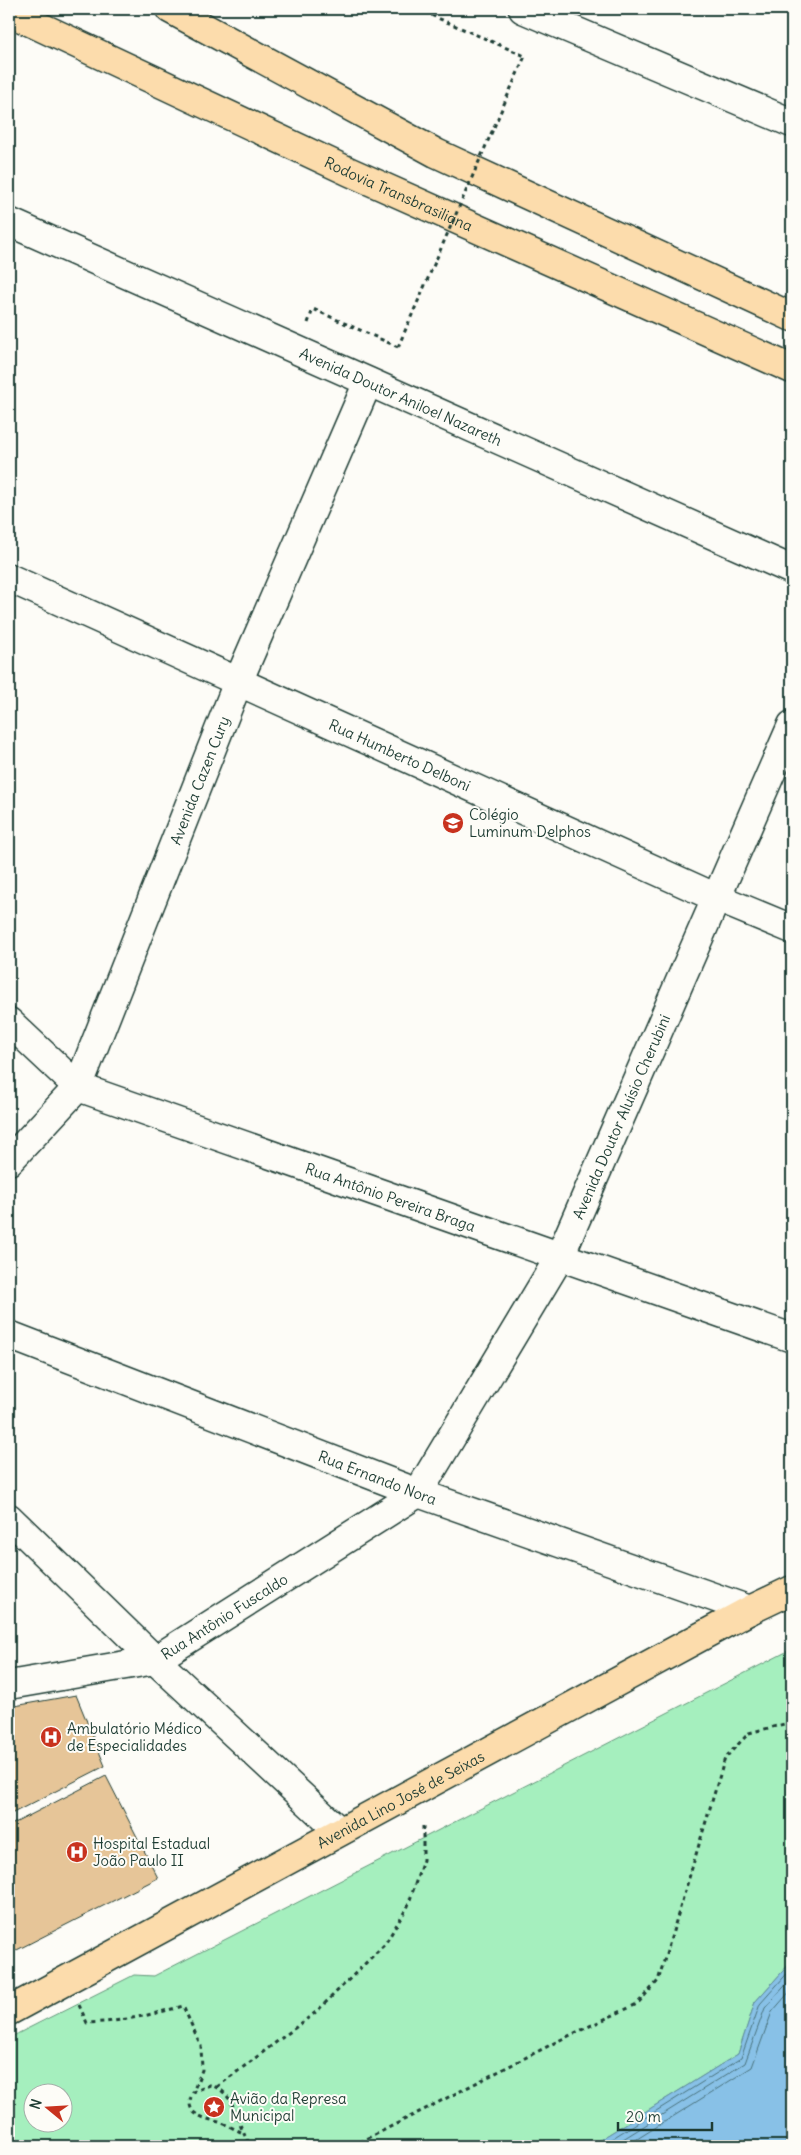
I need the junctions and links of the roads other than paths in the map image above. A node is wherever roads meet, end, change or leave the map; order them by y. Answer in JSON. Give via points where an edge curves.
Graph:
{"nodes":[{"id":1,"x":170,"y":9,"type":"edge"},
{"id":2,"x":527,"y":10,"type":"edge"},
{"id":3,"x":9,"y":12,"type":"edge"},
{"id":4,"x":792,"y":123,"type":"edge"},
{"id":5,"x":9,"y":222,"type":"edge"},
{"id":6,"x":792,"y":317,"type":"edge"},
{"id":7,"x":792,"y":369,"type":"edge"},
{"id":8,"x":368,"y":382,"type":"junction"},
{"id":9,"x":792,"y":570,"type":"edge"},
{"id":10,"x":9,"y":578,"type":"edge"},
{"id":11,"x":238,"y":682,"type":"junction"},
{"id":12,"x":792,"y":725,"type":"edge"},
{"id":13,"x":717,"y":898,"type":"junction"},
{"id":14,"x":792,"y":929,"type":"edge"},
{"id":15,"x":9,"y":1022,"type":"edge"},
{"id":16,"x":78,"y":1088,"type":"junction"},
{"id":17,"x":9,"y":1160,"type":"edge"},
{"id":18,"x":559,"y":1258,"type":"junction"},
{"id":19,"x":9,"y":1335,"type":"edge"},
{"id":20,"x":792,"y":1338,"type":"edge"},
{"id":21,"x":418,"y":1493,"type":"junction"},
{"id":22,"x":9,"y":1518,"type":"edge"},
{"id":23,"x":792,"y":1590,"type":"edge"},
{"id":24,"x":750,"y":1610,"type":"junction"},
{"id":25,"x":155,"y":1660,"type":"junction"},
{"id":26,"x":9,"y":1685,"type":"edge"},
{"id":27,"x":339,"y":1831,"type":"junction"},
{"id":28,"x":9,"y":2010,"type":"edge"}],
"edges":[{"from":1,"to":6,"type":"main road","via":[[436,153]]},
{"from":2,"to":4,"type":"street"},
{"from":3,"to":7,"type":"main road","name":"Rodovia Transbrasiliana","via":[[359,176]]},
{"from":5,"to":8,"type":"street","name":"Avenida Doutor Aniloel Nazareth"},
{"from":8,"to":9,"type":"street","name":"Avenida Doutor Aniloel Nazareth"},
{"from":8,"to":11,"type":"street","name":"Avenida Cazen Cury"},
{"from":10,"to":11,"type":"street","name":"Rua Humberto Delboni"},
{"from":11,"to":13,"type":"street","name":"Rua Humberto Delboni"},
{"from":11,"to":16,"type":"street","name":"Avenida Cazen Cury"},
{"from":12,"to":13,"type":"street","name":"Avenida Doutor Aluísio Cherubini"},
{"from":13,"to":14,"type":"street","name":"Rua Humberto Delboni"},
{"from":13,"to":18,"type":"street","name":"Avenida Doutor Aluísio Cherubini"},
{"from":15,"to":16,"type":"street","name":"Rua Antônio Pereira Braga"},
{"from":16,"to":17,"type":"street","name":"Avenida Cazen Cury"},
{"from":16,"to":18,"type":"street","name":"Rua Antônio Pereira Braga"},
{"from":18,"to":20,"type":"street","name":"Rua Antônio Pereira Braga"},
{"from":18,"to":21,"type":"street","name":"Avenida Doutor Aluísio Cherubini"},
{"from":19,"to":21,"type":"street","name":"Rua Ernando Nora"},
{"from":21,"to":24,"type":"street","name":"Rua Ernando Nora"},
{"from":21,"to":25,"type":"street","name":"Rua Antônio Fuscaldo"},
{"from":22,"to":25,"type":"street"},
{"from":23,"to":24,"type":"main road","name":"Avenida Lino José de Seixas"},
{"from":24,"to":27,"type":"main road","name":"Avenida Lino José de Seixas"},
{"from":25,"to":26,"type":"street","name":"Rua Antônio Fuscaldo"},
{"from":25,"to":27,"type":"street"},
{"from":27,"to":28,"type":"main road","name":"Avenida Lino José de Seixas"}]}
